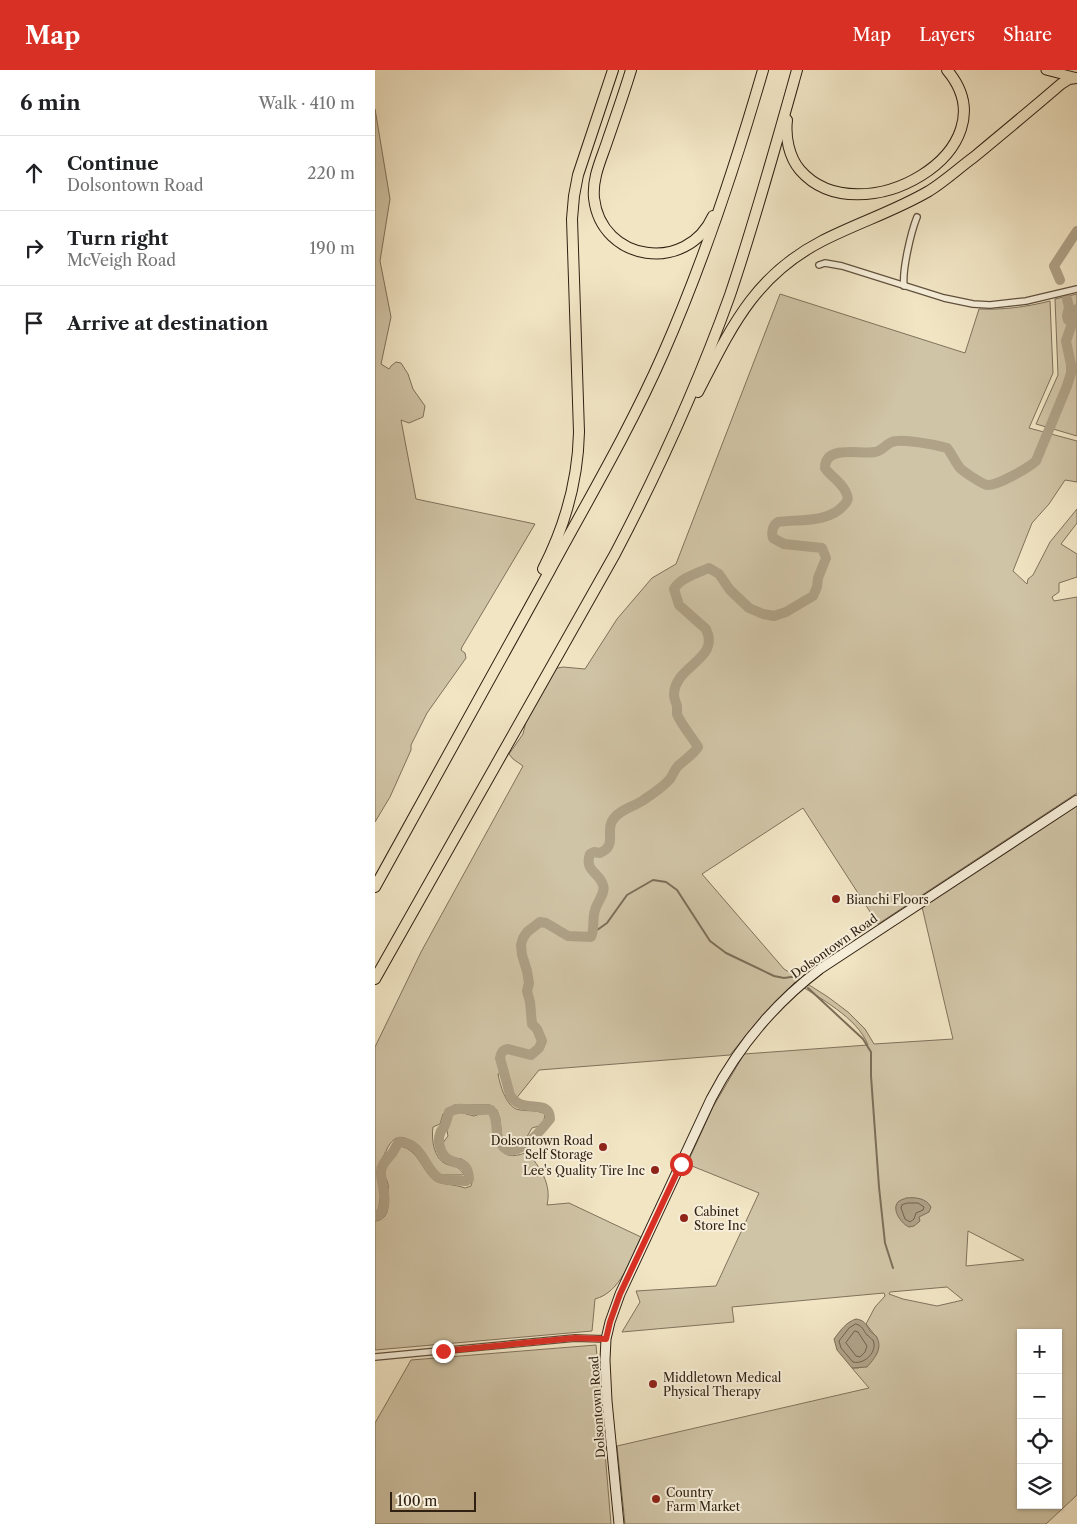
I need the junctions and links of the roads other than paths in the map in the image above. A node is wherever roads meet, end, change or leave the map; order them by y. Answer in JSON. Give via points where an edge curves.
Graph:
{"nodes":[{"id":1,"x":613,"y":70,"type":"edge"},
{"id":2,"x":631,"y":70,"type":"edge"},
{"id":3,"x":763,"y":70,"type":"edge"},
{"id":4,"x":797,"y":70,"type":"edge"},
{"id":5,"x":947,"y":70,"type":"edge"},
{"id":6,"x":1046,"y":70,"type":"edge"},
{"id":7,"x":1077,"y":78,"type":"edge"},
{"id":8,"x":793,"y":84,"type":"junction"},
{"id":9,"x":734,"y":167,"type":"junction"},
{"id":10,"x":917,"y":217,"type":"dead end"},
{"id":11,"x":819,"y":265,"type":"dead end"},
{"id":12,"x":904,"y":286,"type":"junction"},
{"id":13,"x":1077,"y":289,"type":"edge"},
{"id":14,"x":664,"y":455,"type":"junction"},
{"id":15,"x":513,"y":637,"type":"junction"},
{"id":16,"x":1077,"y":800,"type":"edge"},
{"id":17,"x":375,"y":887,"type":"edge"},
{"id":18,"x":375,"y":979,"type":"edge"},
{"id":19,"x":606,"y":1339,"type":"junction"},
{"id":20,"x":375,"y":1357,"type":"edge"},
{"id":21,"x":619,"y":1524,"type":"edge"}],
"edges":[{"from":1,"to":15,"type":"highway","via":[[578,176],[572,211],[579,432],[574,485],[559,533],[521,612]]},
{"from":2,"to":9,"type":"highway","via":[[594,182],[598,215],[614,238],[623,245],[651,254],[673,252],[690,243],[708,224]]},
{"from":3,"to":9,"type":"highway"},
{"from":4,"to":8,"type":"highway"},
{"from":5,"to":8,"type":"highway","via":[[957,84],[963,110],[961,129],[952,147],[920,176],[893,188],[864,194],[823,188],[798,168],[787,134]]},
{"from":6,"to":7,"type":"main road"},
{"from":7,"to":14,"type":"highway","via":[[1061,83],[932,189],[812,246],[771,277],[735,323]]},
{"from":8,"to":14,"type":"highway","via":[[759,206],[732,287]]},
{"from":9,"to":15,"type":"highway","via":[[707,248],[658,364],[617,448]]},
{"from":10,"to":12,"type":"street","via":[[904,267]]},
{"from":11,"to":12,"type":"street","via":[[842,266]]},
{"from":12,"to":13,"type":"street","via":[[959,302],[990,305],[1026,302]]},
{"from":14,"to":18,"type":"highway","via":[[615,554]]},
{"from":15,"to":17,"type":"highway"},
{"from":16,"to":19,"type":"street","name":"Dolsontown Road","via":[[820,969],[795,988],[759,1026],[733,1060],[711,1099],[620,1294]]},
{"from":19,"to":20,"type":"street","via":[[575,1338]]},
{"from":19,"to":21,"type":"street","name":"Dolsontown Road","via":[[607,1401]]}]}
